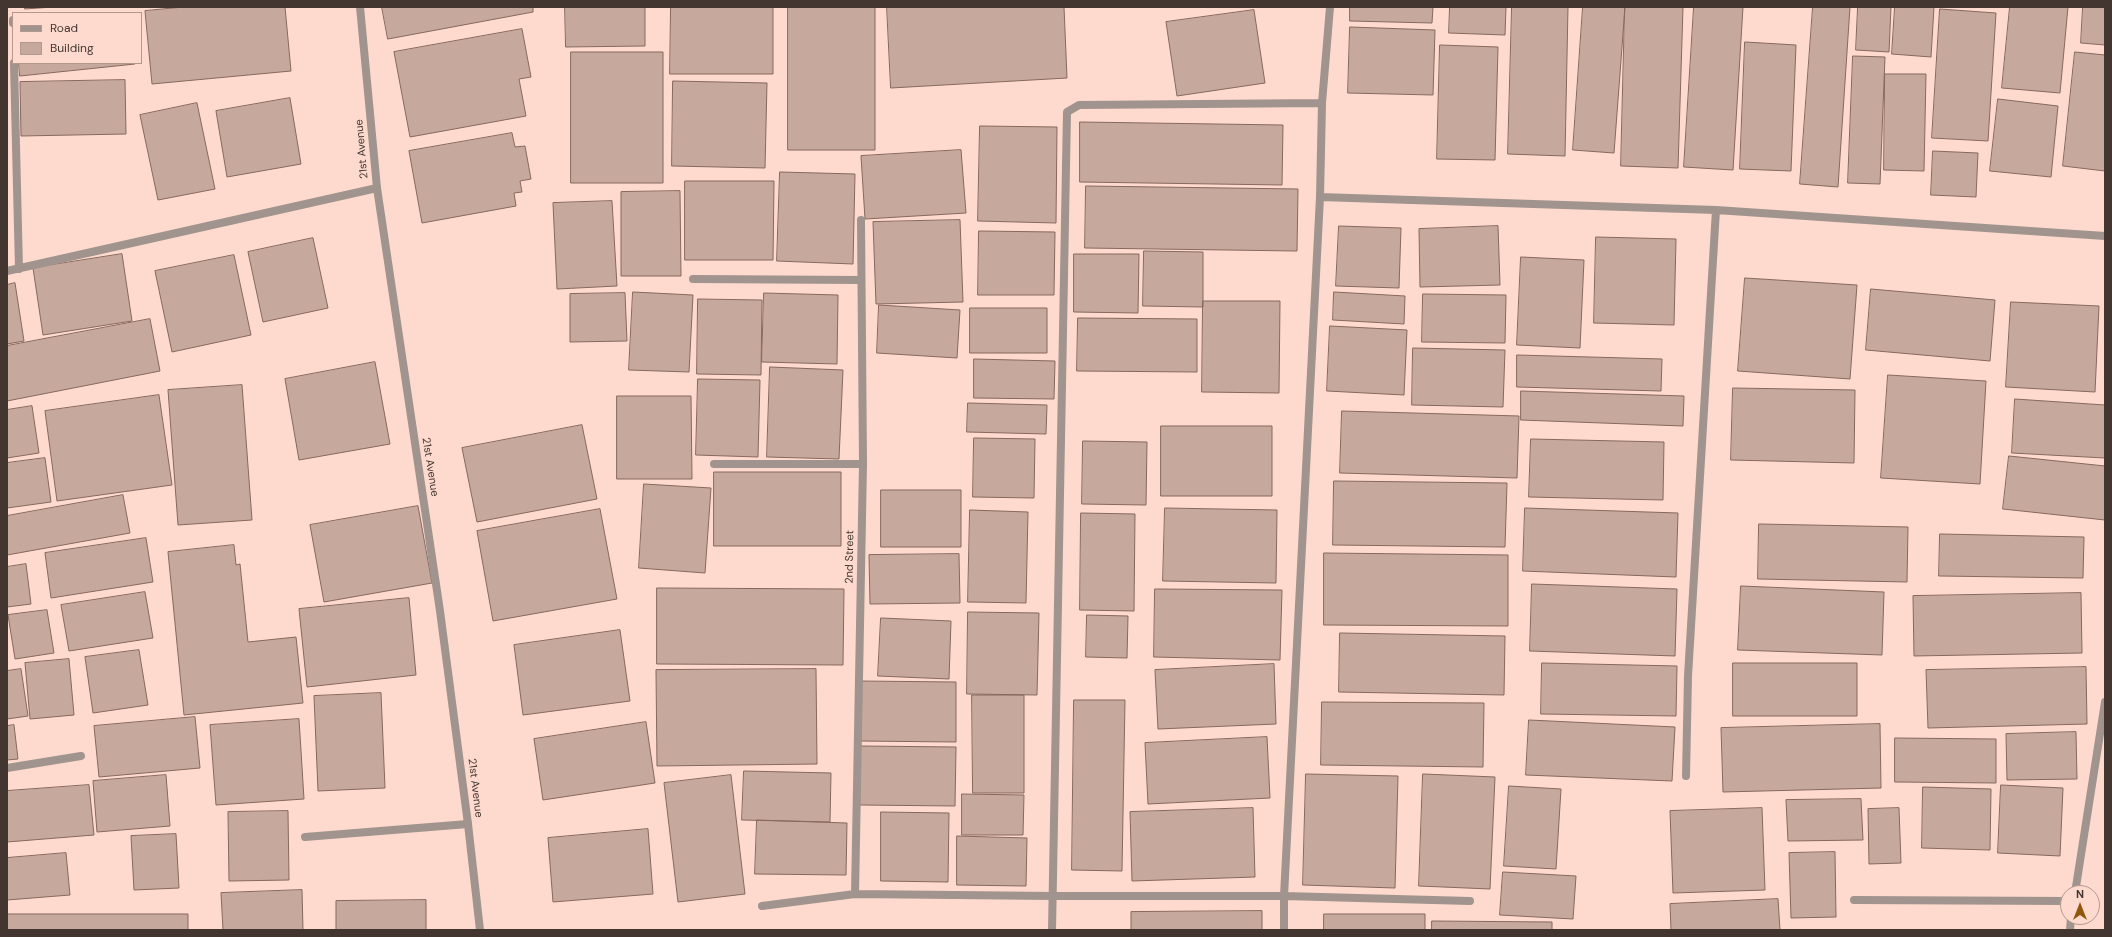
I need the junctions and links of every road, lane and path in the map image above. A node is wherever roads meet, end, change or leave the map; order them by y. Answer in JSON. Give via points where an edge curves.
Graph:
{"nodes":[{"id":1,"x":360,"y":7,"type":"edge"},
{"id":2,"x":1330,"y":7,"type":"edge"},
{"id":3,"x":14,"y":64,"type":"edge"},
{"id":4,"x":1322,"y":103,"type":"junction"},
{"id":5,"x":377,"y":188,"type":"junction"},
{"id":6,"x":1320,"y":197,"type":"junction"},
{"id":7,"x":1716,"y":210,"type":"junction"},
{"id":8,"x":861,"y":220,"type":"dead end"},
{"id":9,"x":2105,"y":236,"type":"edge"},
{"id":10,"x":19,"y":268,"type":"junction"},
{"id":11,"x":7,"y":271,"type":"edge"},
{"id":12,"x":693,"y":279,"type":"dead end"},
{"id":13,"x":861,"y":280,"type":"junction"},
{"id":14,"x":714,"y":464,"type":"dead end"},
{"id":15,"x":862,"y":464,"type":"junction"},
{"id":16,"x":2105,"y":702,"type":"edge"},
{"id":17,"x":2104,"y":711,"type":"edge"},
{"id":18,"x":81,"y":756,"type":"dead end"},
{"id":19,"x":7,"y":768,"type":"edge"},
{"id":20,"x":1686,"y":776,"type":"dead end"},
{"id":21,"x":468,"y":824,"type":"junction"},
{"id":22,"x":304,"y":837,"type":"dead end"},
{"id":23,"x":2076,"y":885,"type":"edge"},
{"id":24,"x":855,"y":894,"type":"junction"},
{"id":25,"x":1053,"y":896,"type":"junction"},
{"id":26,"x":1284,"y":896,"type":"junction"},
{"id":27,"x":1854,"y":900,"type":"dead end"},
{"id":28,"x":1470,"y":901,"type":"dead end"},
{"id":29,"x":2060,"y":901,"type":"edge"},
{"id":30,"x":762,"y":906,"type":"dead end"},
{"id":31,"x":480,"y":930,"type":"edge"},
{"id":32,"x":1052,"y":930,"type":"edge"},
{"id":33,"x":1284,"y":930,"type":"edge"}],
"edges":[{"from":1,"to":5,"type":"street","name":"21st Avenue"},
{"from":2,"to":4,"type":"street"},
{"from":3,"to":10,"type":"street"},
{"from":4,"to":6,"type":"street"},
{"from":4,"to":25,"type":"street","via":[[1079,105],[1067,112]]},
{"from":5,"to":10,"type":"street"},
{"from":5,"to":21,"type":"street","name":"21st Avenue","via":[[439,603]]},
{"from":6,"to":7,"type":"street"},
{"from":6,"to":26,"type":"street"},
{"from":7,"to":9,"type":"street"},
{"from":7,"to":20,"type":"street","via":[[1688,668]]},
{"from":8,"to":13,"type":"street","name":"2nd Street"},
{"from":10,"to":11,"type":"street"},
{"from":12,"to":13,"type":"street"},
{"from":13,"to":15,"type":"street","name":"2nd Street"},
{"from":14,"to":15,"type":"street"},
{"from":15,"to":24,"type":"street","name":"2nd Street"},
{"from":16,"to":17,"type":"street"},
{"from":17,"to":23,"type":"street"},
{"from":18,"to":19,"type":"street"},
{"from":21,"to":22,"type":"street"},
{"from":21,"to":31,"type":"street","name":"21st Avenue"},
{"from":24,"to":25,"type":"street"},
{"from":24,"to":30,"type":"street"},
{"from":25,"to":26,"type":"street"},
{"from":25,"to":32,"type":"street"},
{"from":26,"to":28,"type":"street"},
{"from":26,"to":33,"type":"street"},
{"from":27,"to":29,"type":"street"}]}
